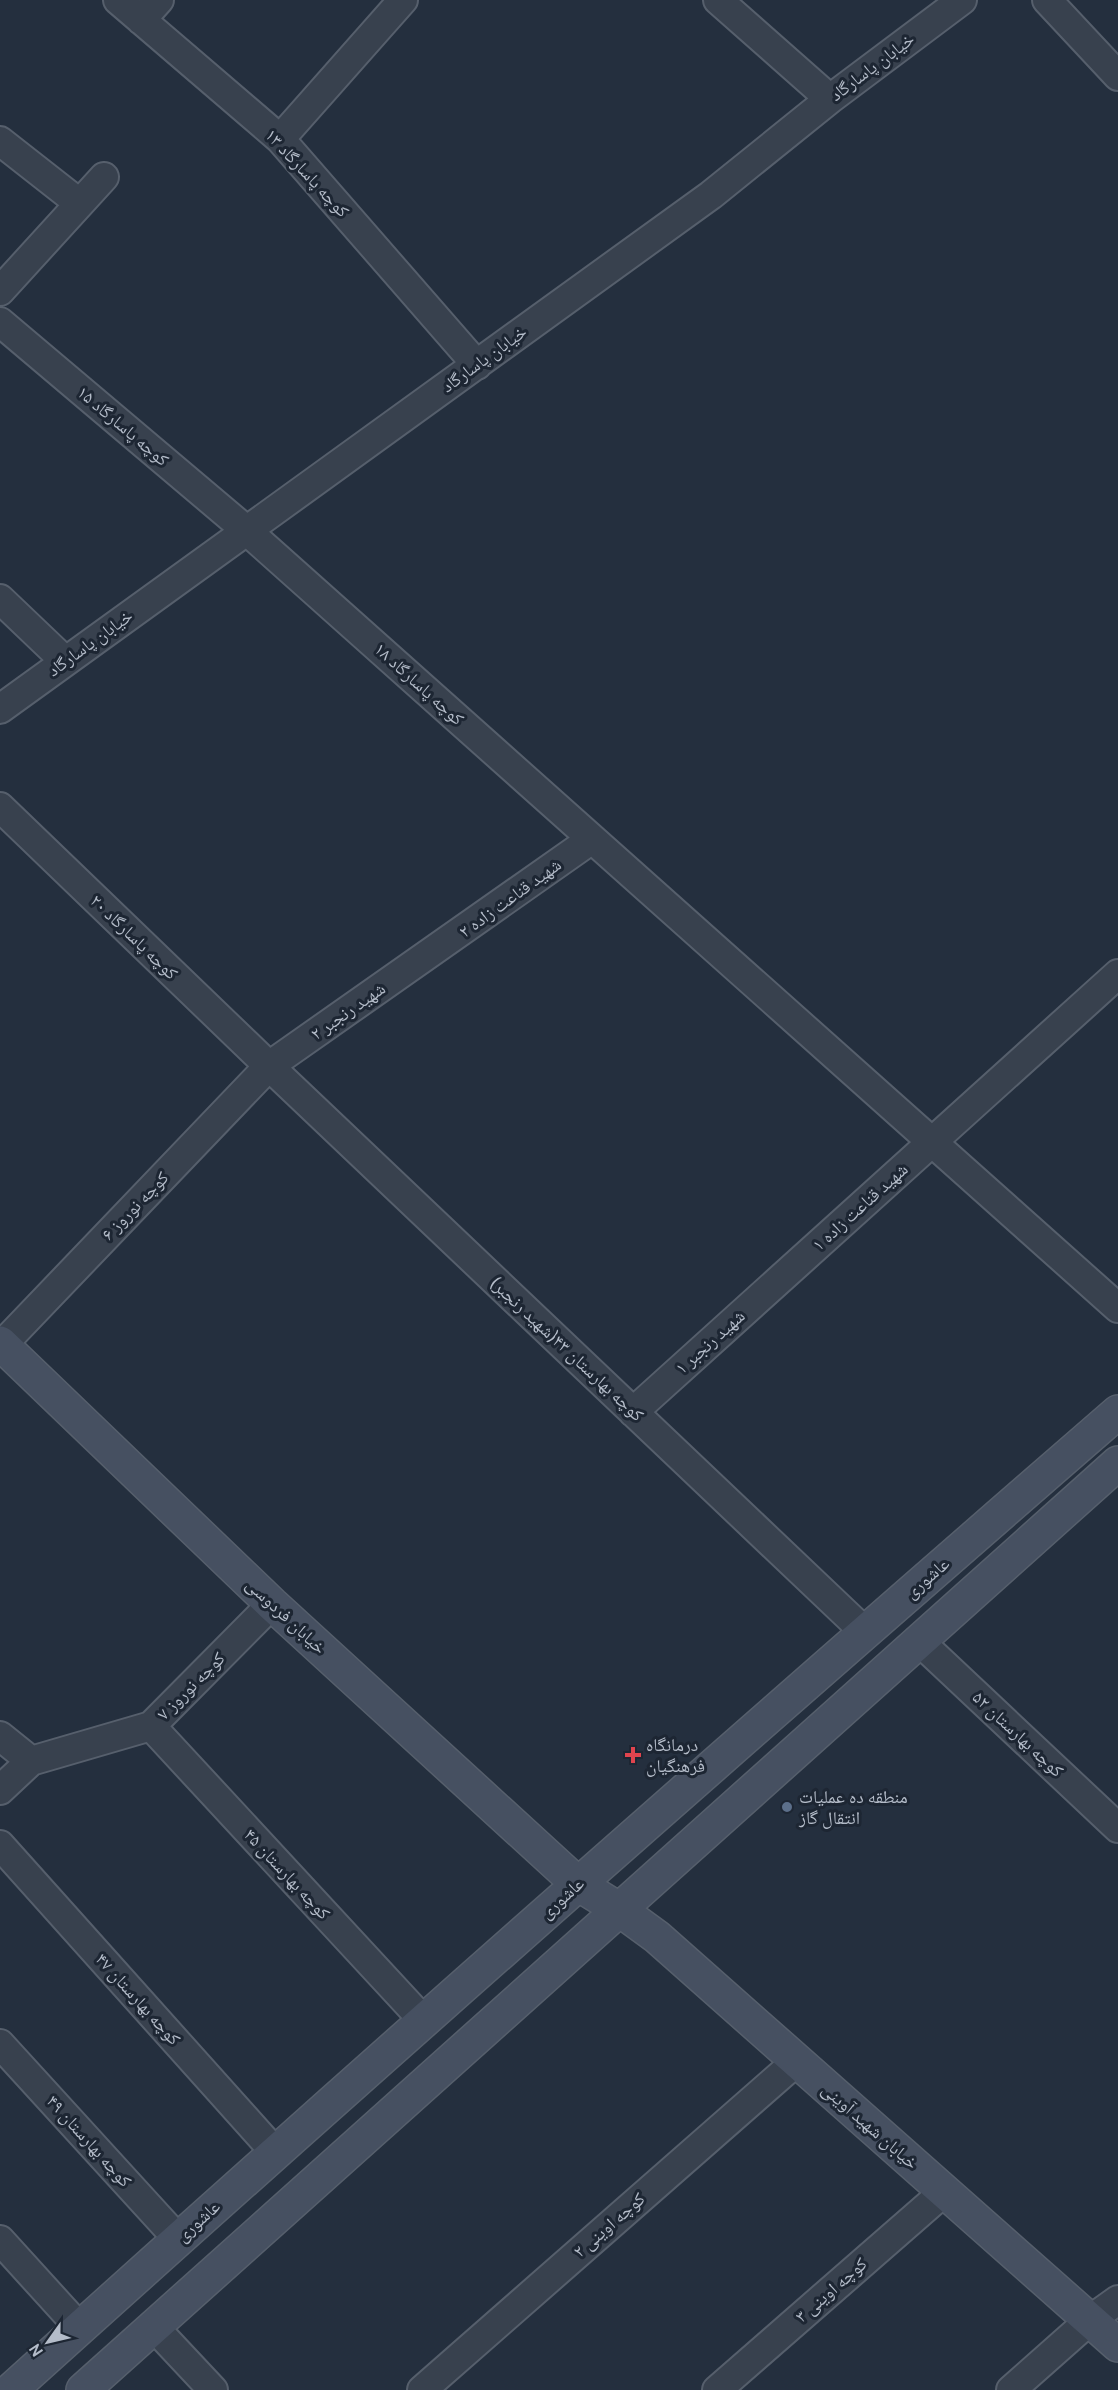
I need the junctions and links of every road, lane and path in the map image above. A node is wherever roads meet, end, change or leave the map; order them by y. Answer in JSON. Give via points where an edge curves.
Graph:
{"nodes":[{"id":1,"x":118,"y":0,"type":"edge"},
{"id":2,"x":403,"y":0,"type":"edge"},
{"id":3,"x":718,"y":0,"type":"edge"},
{"id":4,"x":962,"y":0,"type":"edge"},
{"id":5,"x":1047,"y":0,"type":"edge"},
{"id":6,"x":150,"y":10,"type":"edge"},
{"id":7,"x":1118,"y":76,"type":"edge"},
{"id":8,"x":830,"y":99,"type":"junction"},
{"id":9,"x":280,"y":139,"type":"junction"},
{"id":10,"x":0,"y":141,"type":"edge"},
{"id":11,"x":104,"y":177,"type":"dead end"},
{"id":12,"x":79,"y":203,"type":"junction"},
{"id":13,"x":0,"y":291,"type":"edge"},
{"id":14,"x":0,"y":322,"type":"edge"},
{"id":15,"x":477,"y":365,"type":"junction"},
{"id":16,"x":246,"y":530,"type":"junction"},
{"id":17,"x":0,"y":599,"type":"edge"},
{"id":18,"x":65,"y":661,"type":"junction"},
{"id":19,"x":0,"y":710,"type":"edge"},
{"id":20,"x":0,"y":807,"type":"edge"},
{"id":21,"x":592,"y":839,"type":"junction"},
{"id":22,"x":428,"y":956,"type":"joint"},
{"id":23,"x":1118,"y":974,"type":"edge"},
{"id":24,"x":269,"y":1066,"type":"junction"},
{"id":25,"x":933,"y":1141,"type":"junction"},
{"id":26,"x":788,"y":1272,"type":"joint"},
{"id":27,"x":1118,"y":1308,"type":"edge"},
{"id":28,"x":1,"y":1344,"type":"edge"},
{"id":29,"x":633,"y":1412,"type":"junction"},
{"id":30,"x":1118,"y":1412,"type":"edge"},
{"id":31,"x":1118,"y":1463,"type":"edge"},
{"id":32,"x":272,"y":1604,"type":"junction"},
{"id":33,"x":865,"y":1632,"type":"junction"},
{"id":34,"x":918,"y":1640,"type":"junction"},
{"id":35,"x":151,"y":1726,"type":"junction"},
{"id":36,"x":0,"y":1736,"type":"edge"},
{"id":37,"x":31,"y":1761,"type":"junction"},
{"id":38,"x":0,"y":1790,"type":"edge"},
{"id":39,"x":1118,"y":1828,"type":"edge"},
{"id":40,"x":0,"y":1845,"type":"edge"},
{"id":41,"x":578,"y":1884,"type":"junction"},
{"id":42,"x":620,"y":1910,"type":"junction"},
{"id":43,"x":424,"y":2021,"type":"junction"},
{"id":44,"x":0,"y":2044,"type":"edge"},
{"id":45,"x":796,"y":2061,"type":"junction"},
{"id":46,"x":275,"y":2152,"type":"junction"},
{"id":47,"x":945,"y":2191,"type":"junction"},
{"id":48,"x":178,"y":2239,"type":"junction"},
{"id":49,"x":0,"y":2240,"type":"edge"},
{"id":50,"x":1118,"y":2300,"type":"edge"},
{"id":51,"x":1090,"y":2320,"type":"junction"},
{"id":52,"x":153,"y":2326,"type":"junction"},
{"id":53,"x":80,"y":2328,"type":"junction"},
{"id":54,"x":1118,"y":2344,"type":"edge"},
{"id":55,"x":11,"y":2390,"type":"edge"},
{"id":56,"x":83,"y":2390,"type":"edge"},
{"id":57,"x":213,"y":2390,"type":"edge"},
{"id":58,"x":422,"y":2390,"type":"edge"},
{"id":59,"x":717,"y":2390,"type":"edge"},
{"id":60,"x":1011,"y":2390,"type":"edge"}],
"edges":[{"from":1,"to":6,"type":"street","name":"کوچه پاسارگاد ۱۳"},
{"from":2,"to":9,"type":"street"},
{"from":3,"to":8,"type":"street"},
{"from":4,"to":8,"type":"street","name":"خیابان پاسارگاد"},
{"from":5,"to":7,"type":"street"},
{"from":6,"to":9,"type":"street","name":"کوچه پاسارگاد ۱۳"},
{"from":8,"to":15,"type":"street","name":"خیابان پاسارگاد","via":[[711,195]]},
{"from":9,"to":15,"type":"street","name":"کوچه پاسارگاد ۱۳"},
{"from":10,"to":12,"type":"street"},
{"from":11,"to":12,"type":"street"},
{"from":12,"to":13,"type":"street"},
{"from":14,"to":16,"type":"street","name":"کوچه پاسارگاد ۱۵"},
{"from":15,"to":16,"type":"street","name":"خیابان پاسارگاد"},
{"from":16,"to":18,"type":"street","name":"خیابان پاسارگاد"},
{"from":16,"to":21,"type":"street","name":"کوچه پاسارگاد ۱۸"},
{"from":17,"to":18,"type":"street"},
{"from":18,"to":19,"type":"street","name":"خیابان پاسارگاد"},
{"from":20,"to":24,"type":"street","name":"کوچه پاسارگاد ۲۰"},
{"from":21,"to":22,"type":"street","name":"شهید قناعت زاده ۲"},
{"from":21,"to":25,"type":"street","name":"کوچه پاسارگاد ۱۸"},
{"from":22,"to":24,"type":"street","name":"شهید رنجبر ۲"},
{"from":23,"to":25,"type":"street","name":"شهید قناعت زاده ۱"},
{"from":24,"to":28,"type":"street","name":"کوچه نوروز ۶"},
{"from":24,"to":29,"type":"street","name":"کوچه بهارستان ۴۳(شهید رنجبر)"},
{"from":25,"to":26,"type":"street","name":"شهید قناعت زاده ۱"},
{"from":25,"to":27,"type":"street","name":"کوچه پاسارگاد ۱۸"},
{"from":26,"to":29,"type":"street","name":"شهید رنجبر ۱"},
{"from":28,"to":32,"type":"street","name":"خیابان فردوسی"},
{"from":29,"to":33,"type":"street","name":"کوچه بهارستان ۴۳(شهید رنجبر)"},
{"from":30,"to":33,"type":"street","name":"عاشوری"},
{"from":31,"to":34,"type":"street"},
{"from":32,"to":35,"type":"street","name":"کوچه نوروز ۷"},
{"from":32,"to":41,"type":"street","name":"خیابان فردوسی"},
{"from":33,"to":41,"type":"street","name":"عاشوری"},
{"from":34,"to":39,"type":"street","name":"کوچه بهارستان ۵۲"},
{"from":34,"to":42,"type":"street"},
{"from":35,"to":37,"type":"street","name":"کوچه نوروز ۷"},
{"from":35,"to":43,"type":"street","name":"کوچه بهارستان ۴۵"},
{"from":36,"to":37,"type":"street"},
{"from":37,"to":38,"type":"street","name":"کوچه نوروز ۷"},
{"from":40,"to":46,"type":"street","name":"کوچه بهارستان ۴۷"},
{"from":41,"to":42,"type":"street","name":"خیابان فردوسی"},
{"from":41,"to":43,"type":"street","name":"عاشوری"},
{"from":42,"to":45,"type":"street","name":"خیابان شهید آوینی","via":[[657,1937]]},
{"from":42,"to":52,"type":"street"},
{"from":43,"to":46,"type":"street","name":"عاشوری"},
{"from":44,"to":48,"type":"street","name":"کوچه بهارستان ۴۹"},
{"from":45,"to":47,"type":"street","name":"خیابان شهید آوینی"},
{"from":45,"to":58,"type":"street","name":"کوچه اوینی ۲"},
{"from":46,"to":48,"type":"street","name":"عاشوری"},
{"from":47,"to":51,"type":"street","name":"خیابان شهید آوینی"},
{"from":47,"to":59,"type":"street","name":"کوچه اوینی ۳"},
{"from":48,"to":53,"type":"street","name":"عاشوری"},
{"from":49,"to":53,"type":"street"},
{"from":50,"to":51,"type":"street"},
{"from":51,"to":54,"type":"street","name":"خیابان شهید آوینی"},
{"from":51,"to":60,"type":"street"},
{"from":52,"to":56,"type":"street"},
{"from":52,"to":57,"type":"street"},
{"from":53,"to":55,"type":"street","name":"عاشوری"}]}
